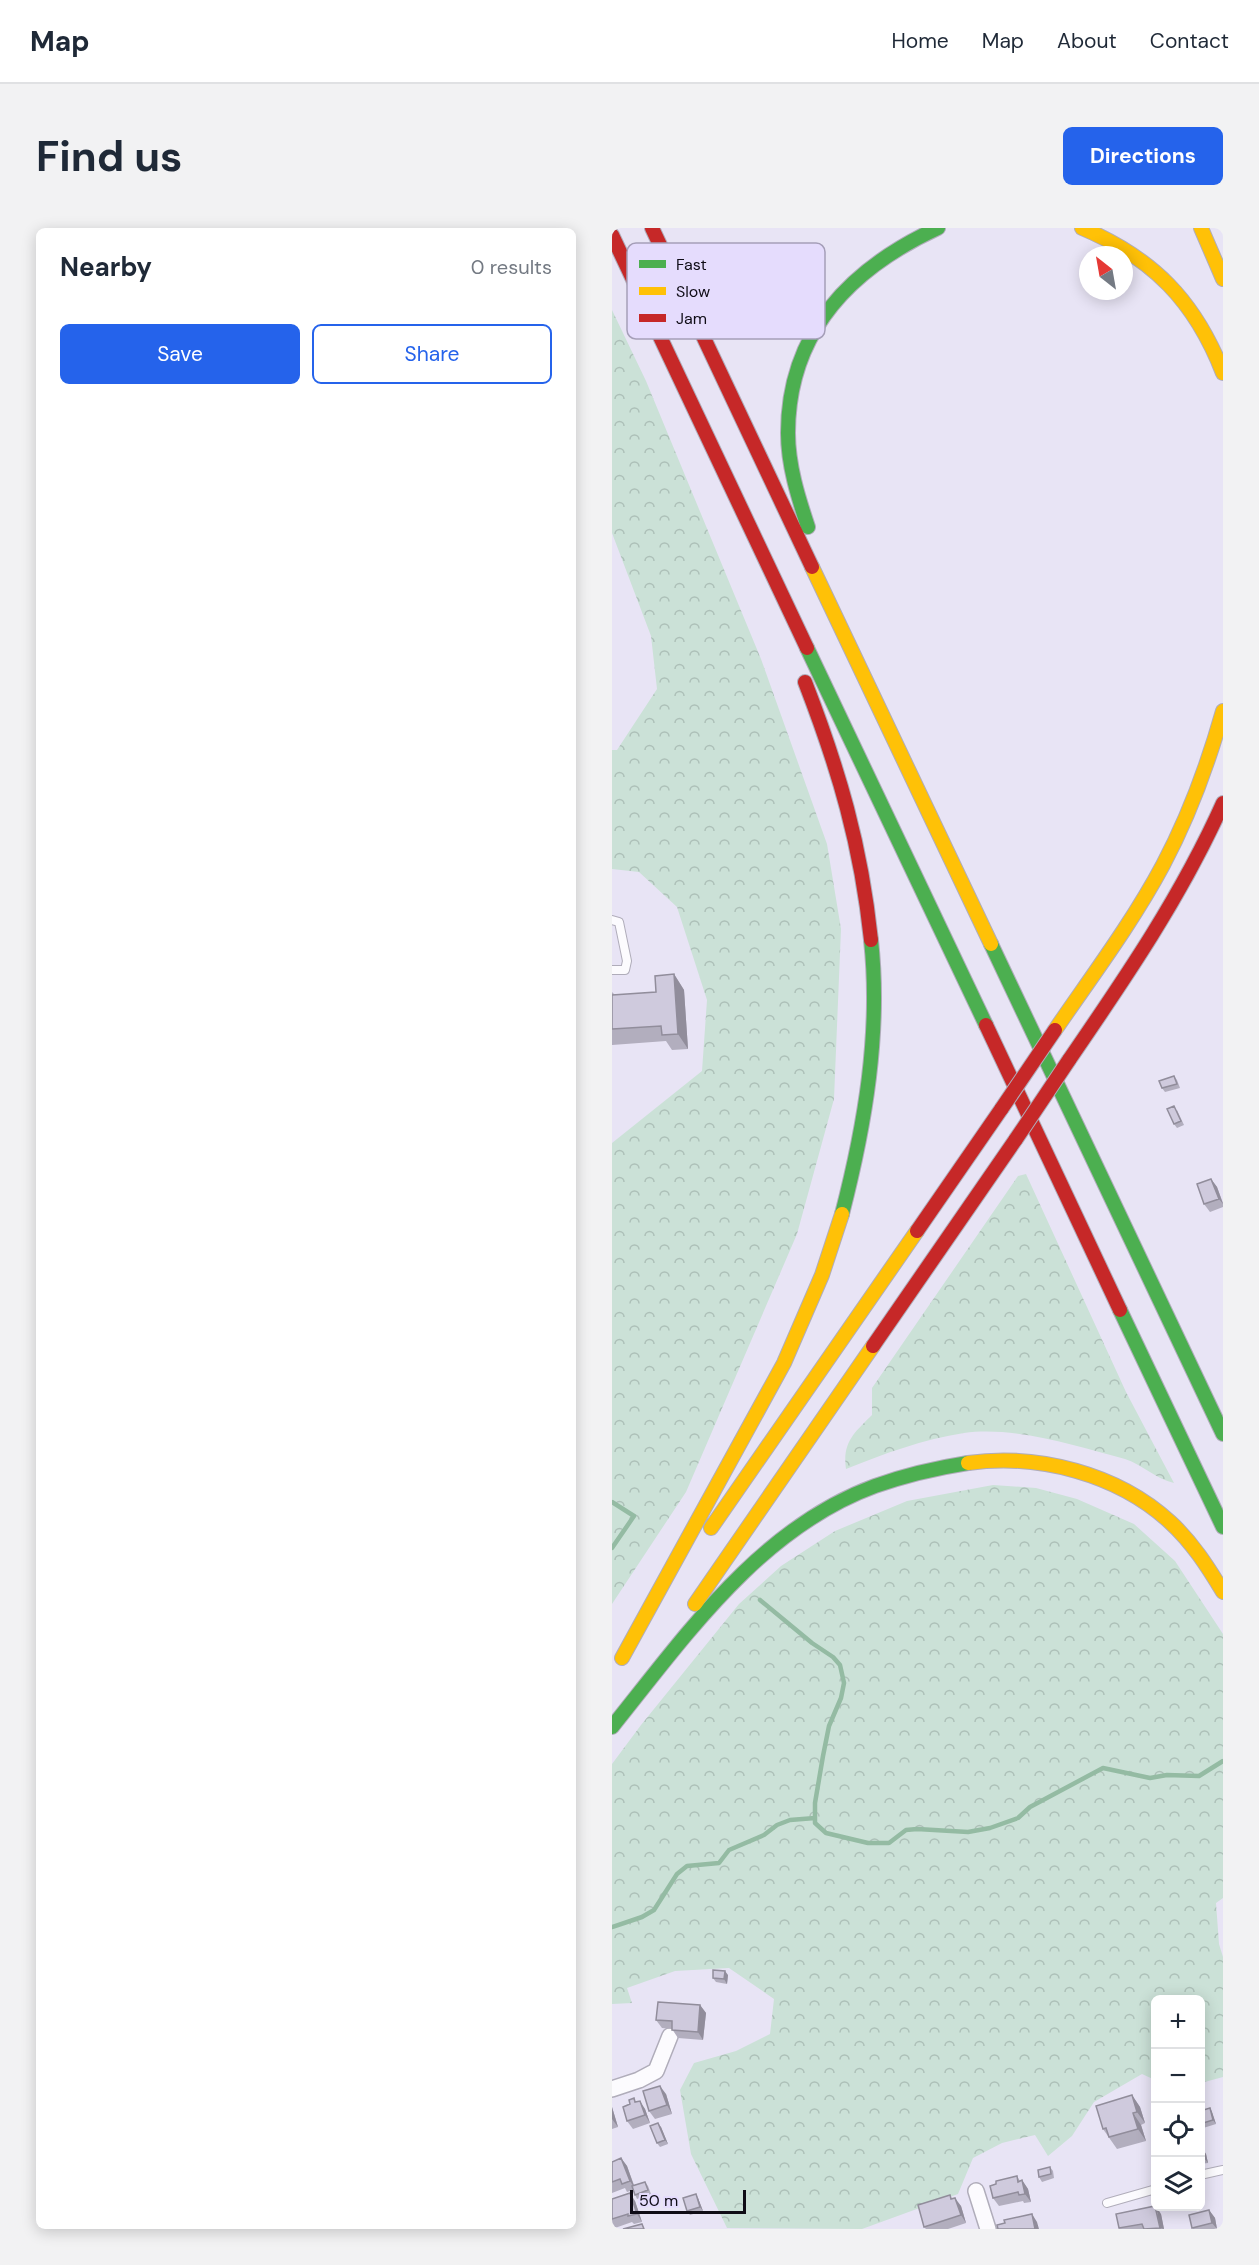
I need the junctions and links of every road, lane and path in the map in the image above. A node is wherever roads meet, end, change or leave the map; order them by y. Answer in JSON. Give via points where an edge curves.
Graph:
{"nodes":[{"id":1,"x":652,"y":228,"type":"edge"},
{"id":2,"x":938,"y":228,"type":"edge"},
{"id":3,"x":1082,"y":228,"type":"edge"},
{"id":4,"x":1201,"y":228,"type":"edge"},
{"id":5,"x":612,"y":236,"type":"edge"},
{"id":6,"x":659,"y":243,"type":"edge"},
{"id":7,"x":627,"y":268,"type":"edge"},
{"id":8,"x":1223,"y":279,"type":"edge"},
{"id":9,"x":825,"y":314,"type":"edge"},
{"id":10,"x":661,"y":339,"type":"edge"},
{"id":11,"x":704,"y":339,"type":"edge"},
{"id":12,"x":811,"y":339,"type":"edge"},
{"id":13,"x":1223,"y":373,"type":"edge"},
{"id":14,"x":720,"y":463,"type":"junction"},
{"id":15,"x":869,"y":688,"type":"junction"},
{"id":16,"x":1223,"y":711,"type":"edge"},
{"id":17,"x":1223,"y":803,"type":"edge"},
{"id":18,"x":612,"y":920,"type":"edge"},
{"id":19,"x":612,"y":970,"type":"edge"},
{"id":20,"x":1223,"y":1434,"type":"edge"},
{"id":21,"x":1223,"y":1527,"type":"edge"},
{"id":22,"x":1223,"y":1592,"type":"edge"},
{"id":23,"x":622,"y":1658,"type":"junction"},
{"id":24,"x":612,"y":1672,"type":"edge"},
{"id":25,"x":612,"y":1725,"type":"edge"},
{"id":26,"x":670,"y":2036,"type":"edge"},
{"id":27,"x":612,"y":2089,"type":"edge"},
{"id":28,"x":1223,"y":2170,"type":"edge"},
{"id":29,"x":1205,"y":2174,"type":"edge"},
{"id":30,"x":1151,"y":2190,"type":"edge"},
{"id":31,"x":976,"y":2191,"type":"dead end"},
{"id":32,"x":1107,"y":2203,"type":"dead end"},
{"id":33,"x":988,"y":2229,"type":"edge"}],
"edges":[{"from":1,"to":6,"type":"highway"},
{"from":2,"to":9,"type":"highway","via":[[888,251],[856,276]]},
{"from":3,"to":13,"type":"highway","via":[[1122,246],[1165,279],[1184,299],[1206,333]]},
{"from":4,"to":8,"type":"highway"},
{"from":5,"to":7,"type":"highway"},
{"from":10,"to":14,"type":"highway"},
{"from":11,"to":15,"type":"highway"},
{"from":12,"to":15,"type":"highway","via":[[789,406],[790,453],[819,558]]},
{"from":14,"to":21,"type":"highway"},
{"from":14,"to":23,"type":"highway","via":[[797,660],[849,811],[869,909],[873,1029],[860,1139],[833,1245],[791,1348]]},
{"from":15,"to":20,"type":"highway"},
{"from":16,"to":23,"type":"highway","bridge":true,"via":[[1198,790],[1163,865],[1130,920]]},
{"from":17,"to":25,"type":"highway","bridge":true,"via":[[1167,914]]},
{"from":18,"to":19,"type":"lane","via":[[619,922],[627,961],[625,970]]},
{"from":22,"to":25,"type":"highway","via":[[1175,1526],[1142,1501],[1105,1482],[1066,1468],[1024,1461],[940,1466],[861,1492],[782,1538],[719,1598]]},
{"from":23,"to":24,"type":"highway"},
{"from":26,"to":27,"type":"street","via":[[656,2072]]},
{"from":28,"to":29,"type":"lane"},
{"from":30,"to":32,"type":"lane"},
{"from":31,"to":33,"type":"street"}]}
